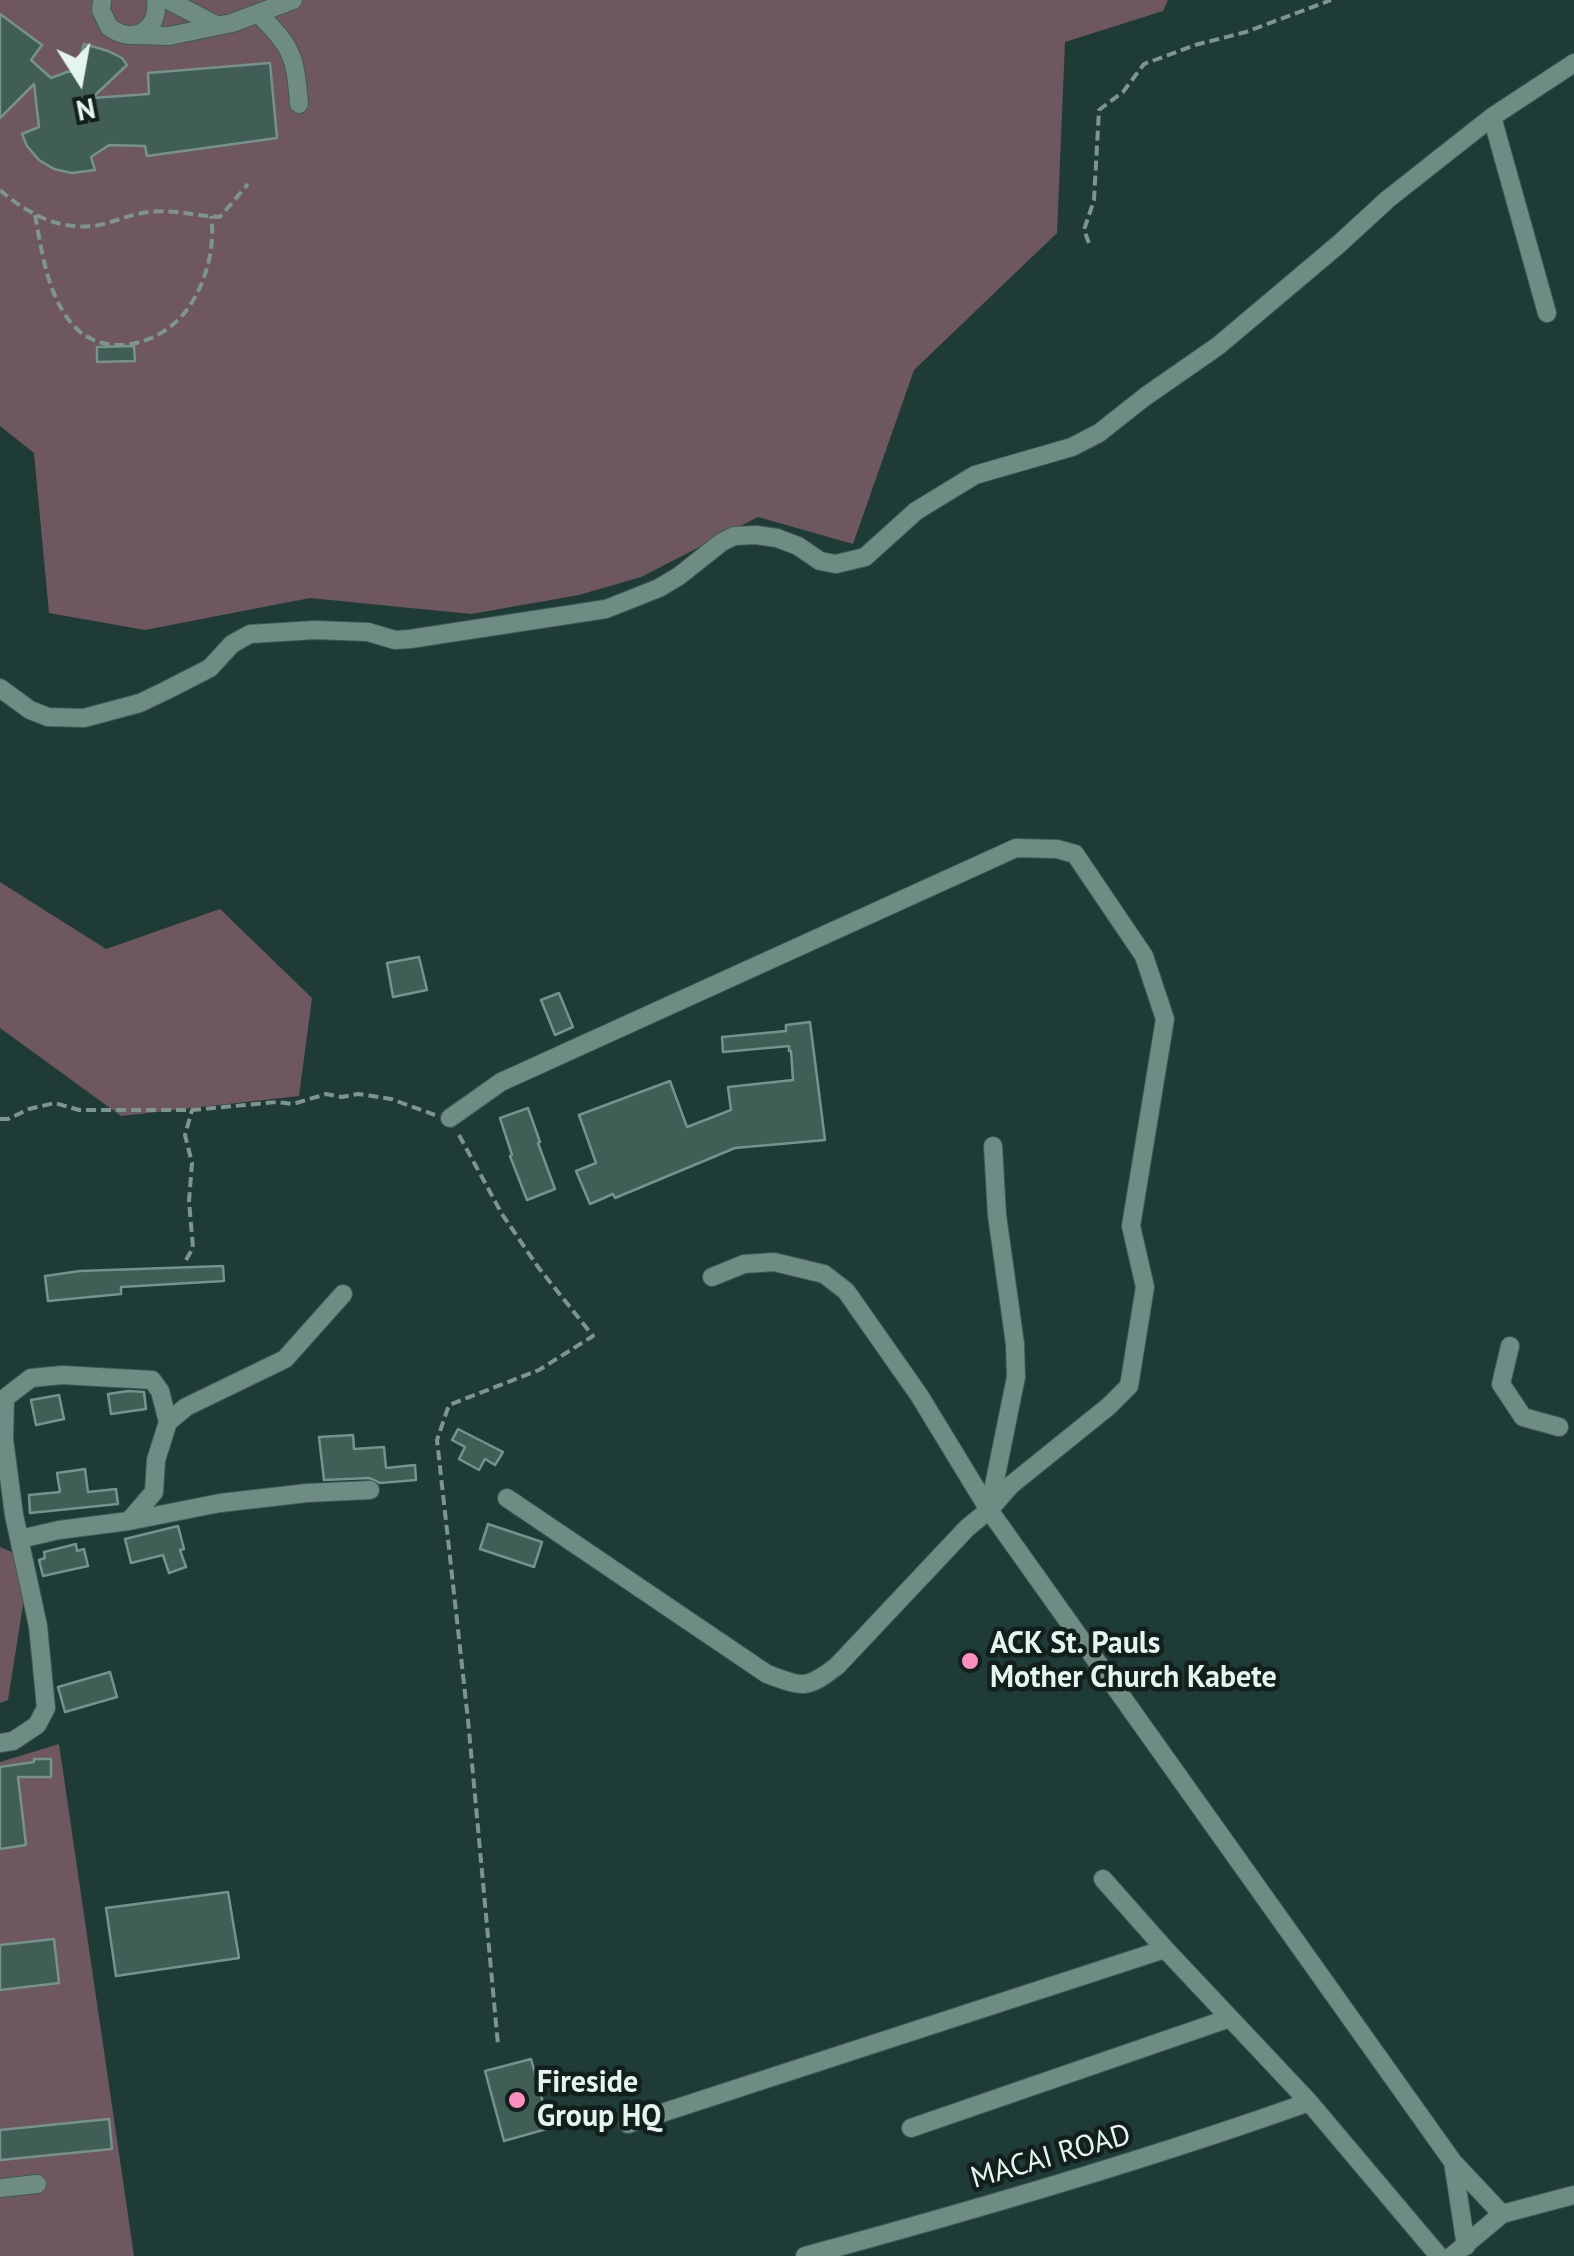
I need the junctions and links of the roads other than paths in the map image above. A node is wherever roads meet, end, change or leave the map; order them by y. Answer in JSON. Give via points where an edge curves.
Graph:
{"nodes":[{"id":1,"x":88,"y":0,"type":"edge"},
{"id":2,"x":156,"y":0,"type":"edge"},
{"id":3,"x":168,"y":0,"type":"edge"},
{"id":4,"x":293,"y":0,"type":"edge"},
{"id":5,"x":103,"y":10,"type":"edge"},
{"id":6,"x":258,"y":13,"type":"junction"},
{"id":7,"x":216,"y":25,"type":"junction"},
{"id":8,"x":135,"y":35,"type":"junction"},
{"id":9,"x":1574,"y":63,"type":"edge"},
{"id":10,"x":300,"y":104,"type":"dead end"},
{"id":11,"x":1492,"y":118,"type":"junction"},
{"id":12,"x":1547,"y":313,"type":"dead end"},
{"id":13,"x":0,"y":688,"type":"edge"},
{"id":14,"x":450,"y":1118,"type":"road end"},
{"id":15,"x":993,"y":1146,"type":"dead end"},
{"id":16,"x":712,"y":1277,"type":"dead end"},
{"id":17,"x":343,"y":1294,"type":"dead end"},
{"id":18,"x":1510,"y":1346,"type":"dead end"},
{"id":19,"x":168,"y":1422,"type":"junction"},
{"id":20,"x":1560,"y":1427,"type":"edge"},
{"id":21,"x":370,"y":1490,"type":"dead end"},
{"id":22,"x":506,"y":1498,"type":"dead end"},
{"id":23,"x":989,"y":1510,"type":"junction"},
{"id":24,"x":129,"y":1521,"type":"junction"},
{"id":25,"x":20,"y":1539,"type":"junction"},
{"id":26,"x":0,"y":1743,"type":"edge"},
{"id":27,"x":1103,"y":1879,"type":"dead end"},
{"id":28,"x":1165,"y":1949,"type":"junction"},
{"id":29,"x":1230,"y":2018,"type":"junction"},
{"id":30,"x":1310,"y":2102,"type":"junction"},
{"id":31,"x":628,"y":2124,"type":"dead end"},
{"id":32,"x":911,"y":2128,"type":"dead end"},
{"id":33,"x":1453,"y":2162,"type":"junction"},
{"id":34,"x":37,"y":2184,"type":"dead end"},
{"id":35,"x":0,"y":2188,"type":"edge"},
{"id":36,"x":1574,"y":2194,"type":"edge"},
{"id":37,"x":1502,"y":2214,"type":"junction"},
{"id":38,"x":1459,"y":2251,"type":"edge"},
{"id":39,"x":805,"y":2256,"type":"edge"},
{"id":40,"x":1438,"y":2256,"type":"edge"}],
"edges":[{"from":1,"to":5,"type":"street"},
{"from":2,"to":8,"type":"street","via":[[151,25]]},
{"from":3,"to":7,"type":"street"},
{"from":4,"to":6,"type":"street"},
{"from":5,"to":8,"type":"street","via":[[108,27]]},
{"from":6,"to":7,"type":"street"},
{"from":6,"to":10,"type":"street","via":[[292,53]]},
{"from":7,"to":8,"type":"street","via":[[170,36]]},
{"from":9,"to":11,"type":"street"},
{"from":11,"to":12,"type":"street"},
{"from":11,"to":13,"type":"street","via":[[1218,346],[1099,433],[975,475],[916,511],[865,557],[820,561],[777,538],[744,534],[722,542],[659,588],[606,609],[410,639],[316,630],[250,634],[210,668],[165,692],[84,718],[48,717]]},
{"from":14,"to":23,"type":"street","via":[[501,1082],[1016,848],[1075,854],[1144,956],[1165,1019],[1131,1226],[1146,1286],[1129,1386]]},
{"from":15,"to":23,"type":"street","via":[[1016,1377]]},
{"from":16,"to":23,"type":"street","via":[[744,1264],[774,1262],[824,1274],[846,1291]]},
{"from":17,"to":19,"type":"street","via":[[285,1359]]},
{"from":18,"to":20,"type":"street","via":[[1501,1384],[1523,1417]]},
{"from":19,"to":24,"type":"street","via":[[154,1492]]},
{"from":19,"to":25,"type":"street","via":[[152,1380],[30,1378],[5,1398],[4,1439]]},
{"from":21,"to":24,"type":"street","via":[[220,1504]]},
{"from":22,"to":23,"type":"street","via":[[767,1674],[796,1684],[816,1682],[838,1666]]},
{"from":23,"to":33,"type":"street"},
{"from":24,"to":25,"type":"street"},
{"from":25,"to":26,"type":"street","via":[[46,1708],[37,1725]]},
{"from":27,"to":28,"type":"street"},
{"from":28,"to":29,"type":"street"},
{"from":28,"to":31,"type":"street"},
{"from":29,"to":30,"type":"street"},
{"from":29,"to":32,"type":"street"},
{"from":30,"to":39,"type":"street","name":"MACAI ROAD","via":[[1195,2143]]},
{"from":30,"to":40,"type":"street"},
{"from":33,"to":37,"type":"street"},
{"from":33,"to":38,"type":"street"},
{"from":34,"to":35,"type":"street"},
{"from":36,"to":37,"type":"street"},
{"from":37,"to":38,"type":"street"}]}
